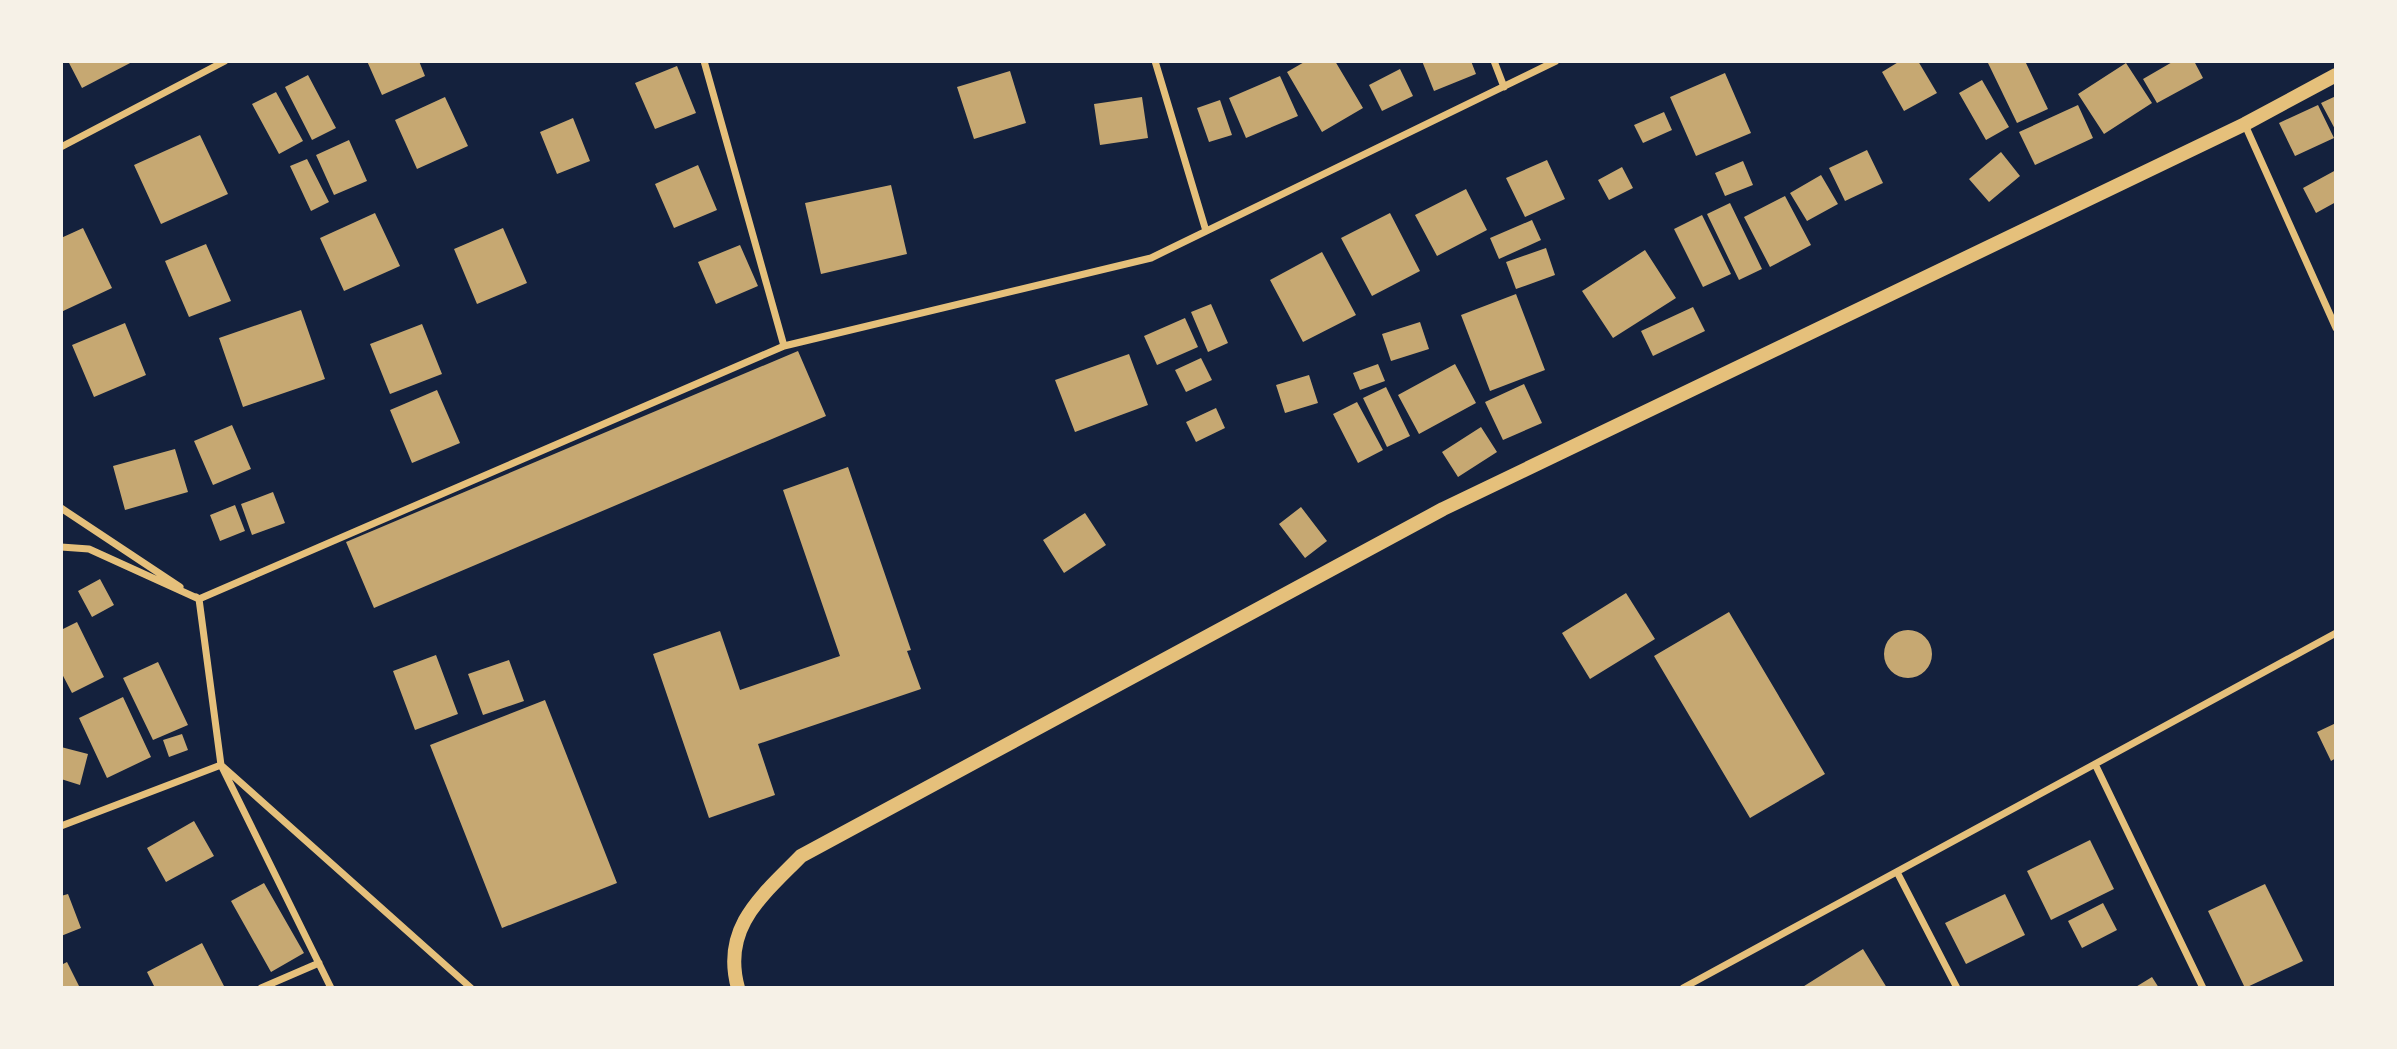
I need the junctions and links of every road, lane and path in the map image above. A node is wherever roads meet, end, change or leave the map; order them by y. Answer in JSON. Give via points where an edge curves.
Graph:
{"nodes":[{"id":1,"x":225,"y":61,"type":"edge"},
{"id":2,"x":704,"y":61,"type":"edge"},
{"id":3,"x":1155,"y":61,"type":"edge"},
{"id":4,"x":1494,"y":61,"type":"edge"},
{"id":5,"x":1556,"y":61,"type":"edge"},
{"id":6,"x":2336,"y":75,"type":"edge"},
{"id":7,"x":1504,"y":87,"type":"junction"},
{"id":8,"x":2245,"y":124,"type":"junction"},
{"id":9,"x":61,"y":147,"type":"edge"},
{"id":10,"x":1206,"y":231,"type":"junction"},
{"id":11,"x":2336,"y":328,"type":"edge"},
{"id":12,"x":783,"y":346,"type":"junction"},
{"id":13,"x":61,"y":508,"type":"edge"},
{"id":14,"x":61,"y":547,"type":"edge"},
{"id":15,"x":199,"y":599,"type":"junction"},
{"id":16,"x":2336,"y":633,"type":"edge"},
{"id":17,"x":2095,"y":764,"type":"junction"},
{"id":18,"x":221,"y":765,"type":"junction"},
{"id":19,"x":61,"y":826,"type":"edge"},
{"id":20,"x":1897,"y":872,"type":"junction"},
{"id":21,"x":319,"y":963,"type":"junction"},
{"id":22,"x":261,"y":988,"type":"edge"},
{"id":23,"x":331,"y":988,"type":"edge"},
{"id":24,"x":471,"y":988,"type":"edge"},
{"id":25,"x":738,"y":988,"type":"edge"},
{"id":26,"x":1683,"y":988,"type":"edge"},
{"id":27,"x":1957,"y":988,"type":"edge"},
{"id":28,"x":2203,"y":988,"type":"edge"}],
"edges":[{"from":1,"to":9,"type":"street"},
{"from":2,"to":12,"type":"street"},
{"from":3,"to":10,"type":"street"},
{"from":4,"to":7,"type":"street"},
{"from":5,"to":7,"type":"street"},
{"from":6,"to":8,"type":"main road"},
{"from":7,"to":10,"type":"street"},
{"from":8,"to":11,"type":"street"},
{"from":8,"to":25,"type":"main road","via":[[1443,509],[801,856],[751,908],[733,946]]},
{"from":10,"to":12,"type":"street","via":[[1151,258]]},
{"from":12,"to":15,"type":"street"},
{"from":13,"to":15,"type":"street"},
{"from":14,"to":15,"type":"street","via":[[89,549]]},
{"from":15,"to":18,"type":"street"},
{"from":16,"to":17,"type":"street"},
{"from":17,"to":20,"type":"street"},
{"from":17,"to":28,"type":"street"},
{"from":18,"to":19,"type":"street"},
{"from":18,"to":21,"type":"street"},
{"from":18,"to":24,"type":"street"},
{"from":20,"to":26,"type":"street"},
{"from":20,"to":27,"type":"street"},
{"from":21,"to":22,"type":"street"},
{"from":21,"to":23,"type":"street"}]}
